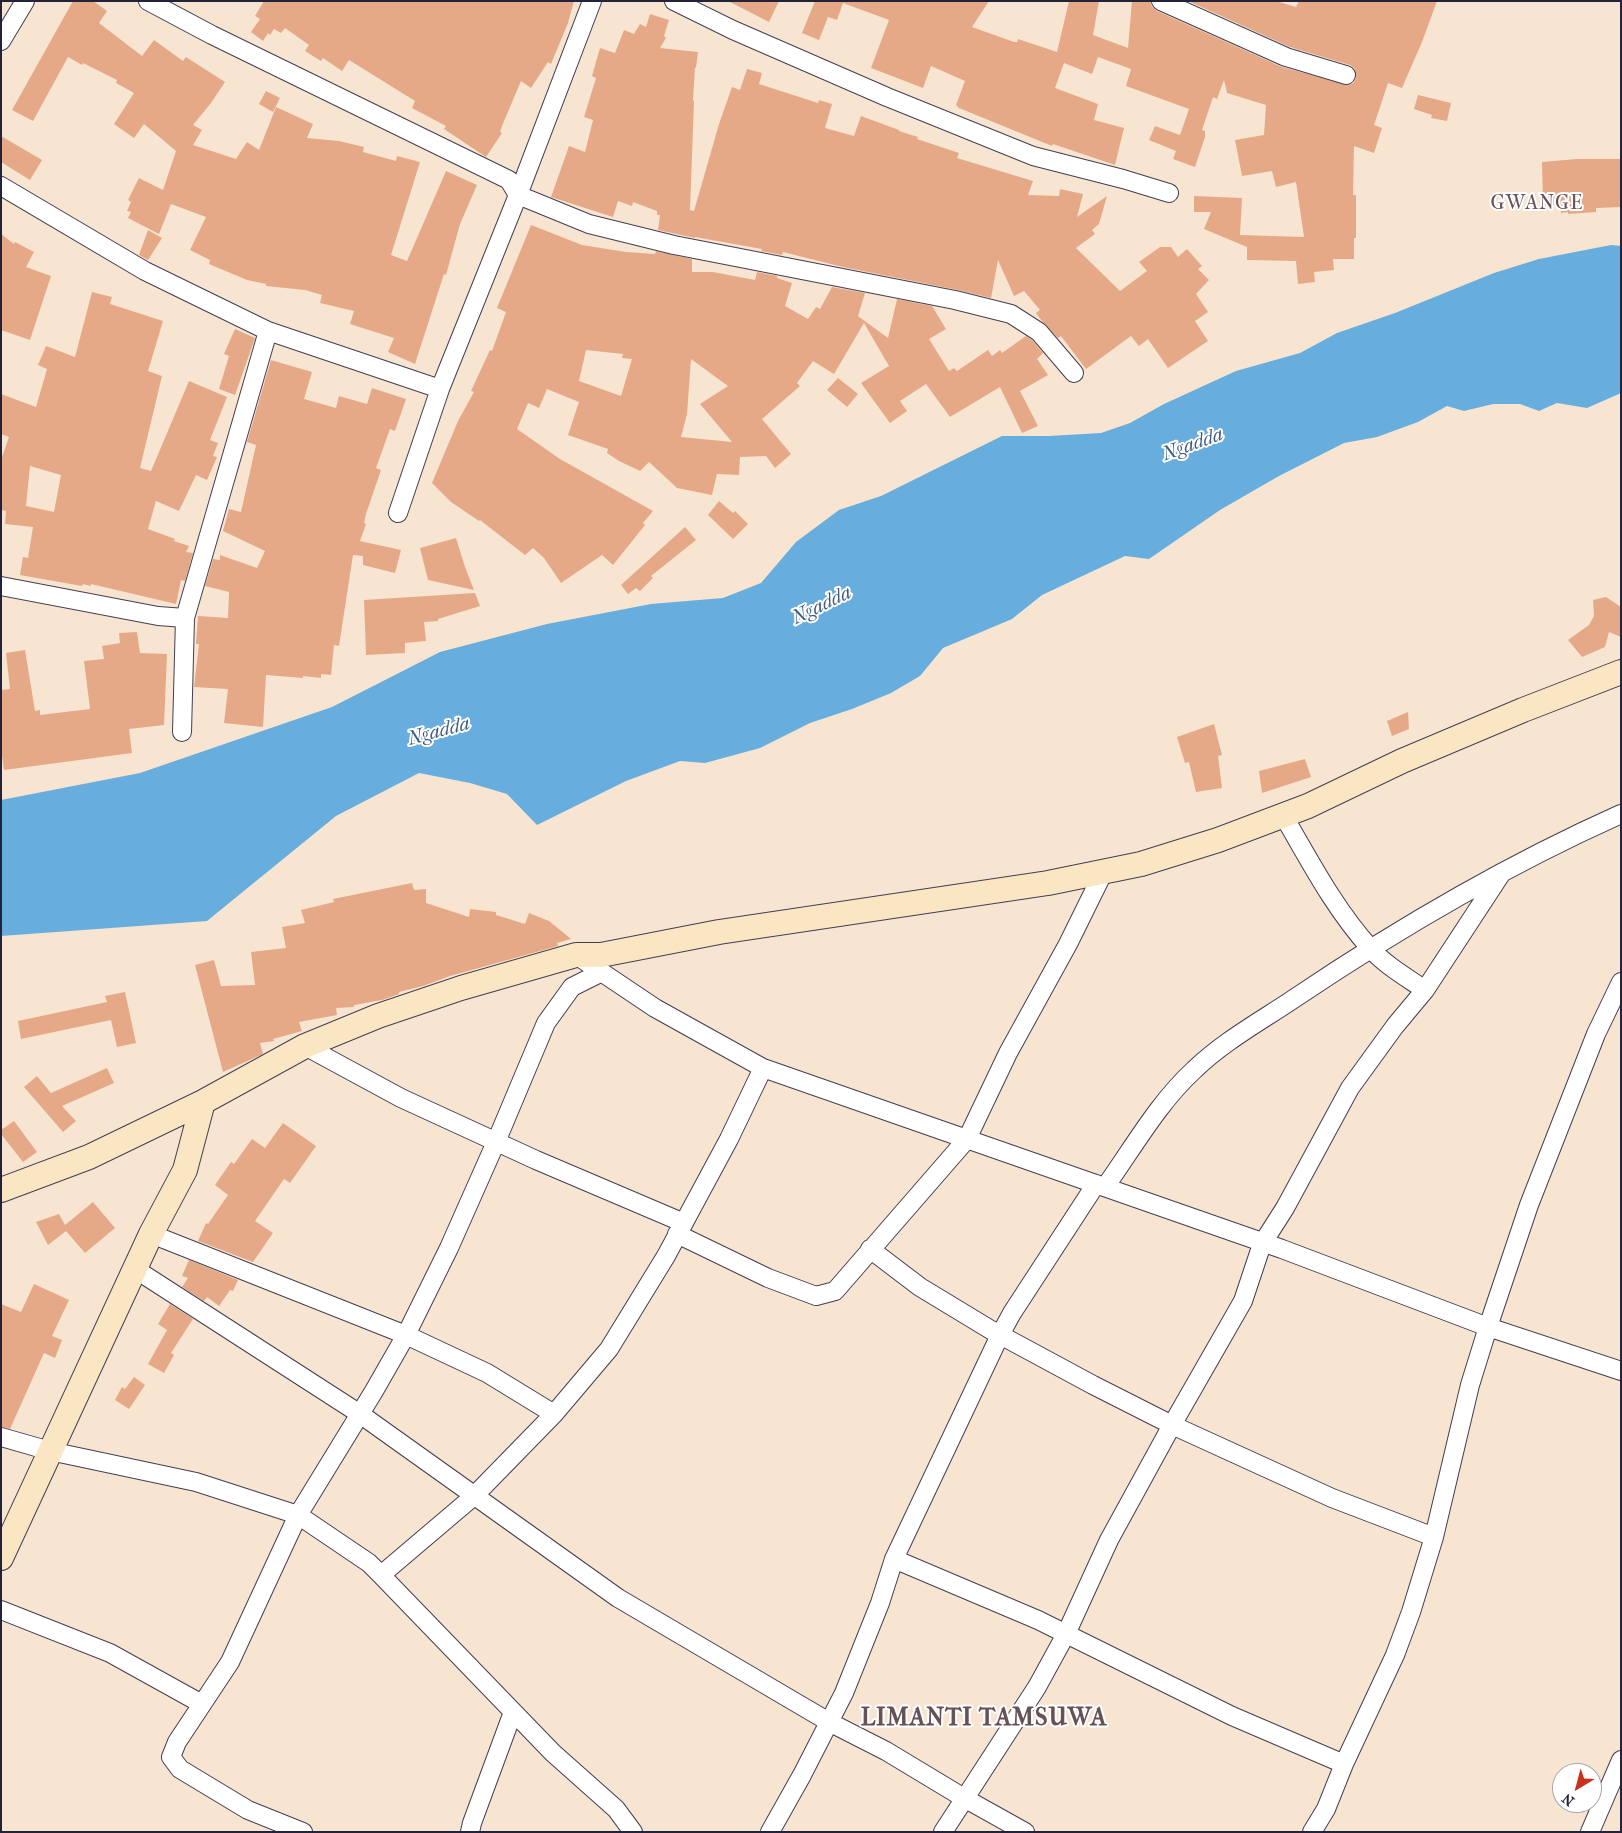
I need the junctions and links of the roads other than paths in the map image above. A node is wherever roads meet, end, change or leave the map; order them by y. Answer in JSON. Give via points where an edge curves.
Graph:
{"nodes":[{"id":1,"x":24,"y":1,"type":"edge"},
{"id":2,"x":148,"y":1,"type":"edge"},
{"id":3,"x":592,"y":1,"type":"edge"},
{"id":4,"x":674,"y":1,"type":"edge"},
{"id":5,"x":1161,"y":1,"type":"edge"},
{"id":6,"x":1,"y":41,"type":"edge"},
{"id":7,"x":1346,"y":75,"type":"dead end"},
{"id":8,"x":1,"y":186,"type":"edge"},
{"id":9,"x":1169,"y":193,"type":"dead end"},
{"id":10,"x":518,"y":195,"type":"junction"},
{"id":11,"x":268,"y":331,"type":"junction"},
{"id":12,"x":1074,"y":373,"type":"dead end"},
{"id":13,"x":440,"y":389,"type":"junction"},
{"id":14,"x":398,"y":512,"type":"dead end"},
{"id":15,"x":1,"y":586,"type":"edge"},
{"id":16,"x":185,"y":618,"type":"junction"},
{"id":17,"x":1621,"y":672,"type":"edge"},
{"id":18,"x":182,"y":732,"type":"dead end"},
{"id":19,"x":1621,"y":814,"type":"edge"},
{"id":20,"x":1283,"y":815,"type":"junction"},
{"id":21,"x":1104,"y":871,"type":"junction"},
{"id":22,"x":1501,"y":874,"type":"junction"},
{"id":23,"x":1370,"y":948,"type":"junction"},
{"id":24,"x":576,"y":955,"type":"junction"},
{"id":25,"x":602,"y":972,"type":"junction"},
{"id":26,"x":1621,"y":982,"type":"edge"},
{"id":27,"x":1425,"y":990,"type":"junction"},
{"id":28,"x":1616,"y":1003,"type":"edge"},
{"id":29,"x":305,"y":1046,"type":"junction"},
{"id":30,"x":763,"y":1068,"type":"junction"},
{"id":31,"x":203,"y":1102,"type":"junction"},
{"id":32,"x":967,"y":1139,"type":"junction"},
{"id":33,"x":496,"y":1142,"type":"junction"},
{"id":34,"x":1100,"y":1186,"type":"junction"},
{"id":35,"x":1,"y":1190,"type":"edge"},
{"id":36,"x":681,"y":1229,"type":"junction"},
{"id":37,"x":151,"y":1234,"type":"junction"},
{"id":38,"x":1262,"y":1244,"type":"junction"},
{"id":39,"x":870,"y":1249,"type":"junction"},
{"id":40,"x":135,"y":1269,"type":"junction"},
{"id":41,"x":1488,"y":1327,"type":"junction"},
{"id":42,"x":406,"y":1334,"type":"junction"},
{"id":43,"x":1000,"y":1335,"type":"junction"},
{"id":44,"x":1621,"y":1370,"type":"edge"},
{"id":45,"x":360,"y":1414,"type":"junction"},
{"id":46,"x":554,"y":1414,"type":"junction"},
{"id":47,"x":1172,"y":1425,"type":"junction"},
{"id":48,"x":1,"y":1438,"type":"edge"},
{"id":49,"x":50,"y":1451,"type":"junction"},
{"id":50,"x":474,"y":1496,"type":"junction"},
{"id":51,"x":298,"y":1516,"type":"junction"},
{"id":52,"x":1434,"y":1537,"type":"junction"},
{"id":53,"x":1,"y":1558,"type":"edge"},
{"id":54,"x":894,"y":1559,"type":"junction"},
{"id":55,"x":381,"y":1574,"type":"junction"},
{"id":56,"x":1,"y":1610,"type":"edge"},
{"id":57,"x":1066,"y":1634,"type":"junction"},
{"id":58,"x":202,"y":1704,"type":"junction"},
{"id":59,"x":513,"y":1712,"type":"junction"},
{"id":60,"x":829,"y":1722,"type":"junction"},
{"id":61,"x":1621,"y":1760,"type":"edge"},
{"id":62,"x":1344,"y":1764,"type":"junction"},
{"id":63,"x":964,"y":1798,"type":"junction"},
{"id":64,"x":303,"y":1832,"type":"edge"},
{"id":65,"x":470,"y":1832,"type":"edge"},
{"id":66,"x":632,"y":1832,"type":"edge"},
{"id":67,"x":770,"y":1832,"type":"edge"},
{"id":68,"x":943,"y":1832,"type":"edge"},
{"id":69,"x":1025,"y":1832,"type":"edge"},
{"id":70,"x":1312,"y":1832,"type":"edge"},
{"id":71,"x":1590,"y":1832,"type":"edge"}],
"edges":[{"from":1,"to":6,"type":"street"},
{"from":2,"to":10,"type":"street","via":[[509,180]]},
{"from":3,"to":10,"type":"street"},
{"from":4,"to":9,"type":"street","via":[[878,93],[1033,156]]},
{"from":5,"to":7,"type":"street","via":[[1286,57]]},
{"from":8,"to":11,"type":"street","via":[[145,270]]},
{"from":10,"to":12,"type":"street","via":[[588,224],[674,245],[1011,314],[1039,332]]},
{"from":10,"to":13,"type":"street"},
{"from":11,"to":13,"type":"street"},
{"from":11,"to":16,"type":"street"},
{"from":13,"to":14,"type":"street"},
{"from":15,"to":16,"type":"street","via":[[158,616]]},
{"from":16,"to":18,"type":"street"},
{"from":17,"to":20,"type":"street","via":[[1402,761]]},
{"from":19,"to":22,"type":"street","via":[[1579,832]]},
{"from":20,"to":21,"type":"street","via":[[1218,840],[1141,864]]},
{"from":20,"to":23,"type":"street","via":[[1331,898]]},
{"from":21,"to":24,"type":"street","via":[[1048,883],[719,932],[601,955]]},
{"from":21,"to":32,"type":"street","via":[[1008,1053]]},
{"from":22,"to":23,"type":"street","via":[[1466,890]]},
{"from":22,"to":27,"type":"street"},
{"from":23,"to":27,"type":"street","via":[[1395,971]]},
{"from":23,"to":34,"type":"street","via":[[1239,1033],[1194,1069]]},
{"from":24,"to":25,"type":"street"},
{"from":24,"to":29,"type":"street","via":[[461,988]]},
{"from":25,"to":30,"type":"street","via":[[655,1008]]},
{"from":25,"to":33,"type":"street","via":[[572,987],[546,1023]]},
{"from":26,"to":28,"type":"street"},
{"from":27,"to":38,"type":"street","via":[[1350,1088]]},
{"from":28,"to":41,"type":"street","via":[[1570,1098],[1529,1205]]},
{"from":29,"to":31,"type":"street"},
{"from":29,"to":33,"type":"street","via":[[401,1098]]},
{"from":30,"to":32,"type":"street"},
{"from":30,"to":36,"type":"street"},
{"from":31,"to":35,"type":"street","via":[[89,1157]]},
{"from":31,"to":37,"type":"street","via":[[185,1170]]},
{"from":32,"to":34,"type":"street"},
{"from":32,"to":39,"type":"street"},
{"from":33,"to":36,"type":"street"},
{"from":33,"to":42,"type":"street"},
{"from":34,"to":38,"type":"street"},
{"from":34,"to":43,"type":"street"},
{"from":36,"to":39,"type":"street","via":[[768,1278],[816,1296],[835,1291]]},
{"from":36,"to":46,"type":"street","via":[[609,1349]]},
{"from":37,"to":40,"type":"street"},
{"from":37,"to":42,"type":"street"},
{"from":38,"to":41,"type":"street"},
{"from":38,"to":47,"type":"street","via":[[1243,1301]]},
{"from":39,"to":43,"type":"street","via":[[920,1287]]},
{"from":40,"to":45,"type":"street"},
{"from":40,"to":49,"type":"street"},
{"from":41,"to":44,"type":"street"},
{"from":41,"to":52,"type":"street","via":[[1470,1385]]},
{"from":42,"to":45,"type":"street"},
{"from":42,"to":46,"type":"street","via":[[487,1373]]},
{"from":43,"to":47,"type":"street"},
{"from":43,"to":54,"type":"street"},
{"from":45,"to":50,"type":"street"},
{"from":45,"to":51,"type":"street"},
{"from":46,"to":50,"type":"street"},
{"from":47,"to":52,"type":"street","via":[[1332,1498]]},
{"from":47,"to":57,"type":"street","via":[[1109,1540]]},
{"from":48,"to":49,"type":"street"},
{"from":49,"to":51,"type":"street","via":[[196,1482]]},
{"from":49,"to":53,"type":"street"},
{"from":50,"to":55,"type":"street"},
{"from":50,"to":60,"type":"street","via":[[618,1598]]},
{"from":51,"to":55,"type":"street"},
{"from":51,"to":58,"type":"street","via":[[230,1662]]},
{"from":52,"to":62,"type":"street","via":[[1395,1655]]},
{"from":54,"to":57,"type":"street"},
{"from":54,"to":60,"type":"street","via":[[851,1676]]},
{"from":55,"to":59,"type":"street"},
{"from":56,"to":58,"type":"street","via":[[110,1653]]},
{"from":57,"to":62,"type":"street","via":[[1232,1716]]},
{"from":57,"to":63,"type":"street","via":[[1037,1687]]},
{"from":58,"to":64,"type":"street","via":[[171,1757],[180,1769],[248,1810]]},
{"from":59,"to":65,"type":"street"},
{"from":59,"to":66,"type":"street","via":[[552,1754],[616,1809]]},
{"from":60,"to":63,"type":"street","via":[[886,1751]]},
{"from":60,"to":67,"type":"street"},
{"from":61,"to":71,"type":"street"},
{"from":62,"to":70,"type":"street","via":[[1326,1809]]},
{"from":63,"to":68,"type":"street"},
{"from":63,"to":69,"type":"street"}]}
